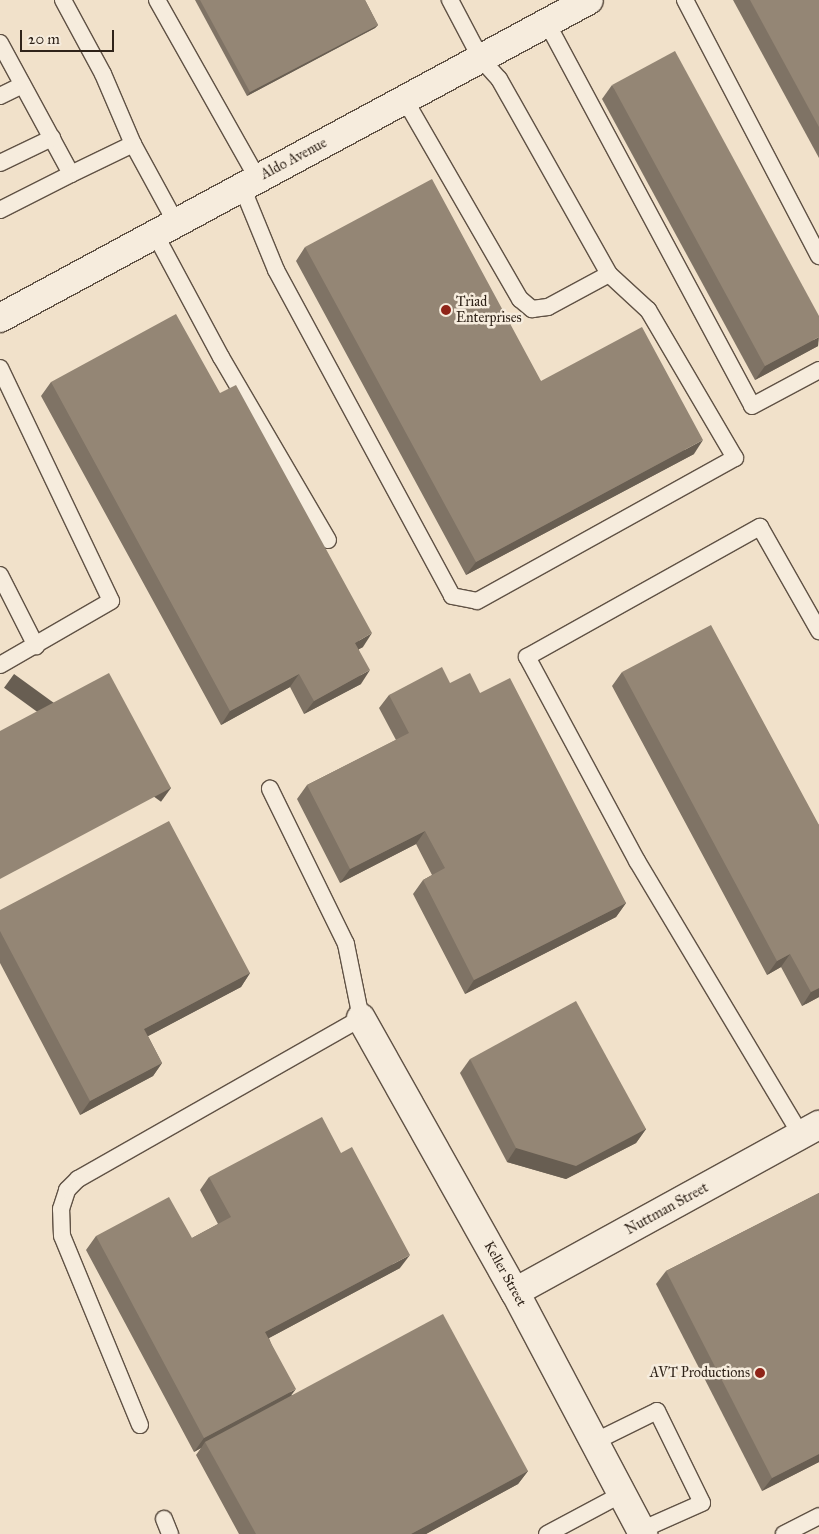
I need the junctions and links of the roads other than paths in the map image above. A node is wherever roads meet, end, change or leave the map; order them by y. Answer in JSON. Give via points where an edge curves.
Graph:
{"nodes":[{"id":1,"x":63,"y":0,"type":"edge"},
{"id":2,"x":157,"y":0,"type":"edge"},
{"id":3,"x":450,"y":0,"type":"edge"},
{"id":4,"x":589,"y":0,"type":"edge"},
{"id":5,"x":685,"y":0,"type":"edge"},
{"id":6,"x":547,"y":23,"type":"junction"},
{"id":7,"x":0,"y":43,"type":"edge"},
{"id":8,"x":481,"y":59,"type":"junction"},
{"id":9,"x":23,"y":86,"type":"junction"},
{"id":10,"x":0,"y":96,"type":"edge"},
{"id":11,"x":405,"y":100,"type":"junction"},
{"id":12,"x":52,"y":138,"type":"junction"},
{"id":13,"x":133,"y":144,"type":"junction"},
{"id":14,"x":0,"y":163,"type":"edge"},
{"id":15,"x":71,"y":174,"type":"junction"},
{"id":16,"x":250,"y":183,"type":"junction"},
{"id":17,"x":0,"y":210,"type":"edge"},
{"id":18,"x":166,"y":229,"type":"junction"},
{"id":19,"x":819,"y":256,"type":"edge"},
{"id":20,"x":609,"y":274,"type":"junction"},
{"id":21,"x":0,"y":318,"type":"edge"},
{"id":22,"x":0,"y":368,"type":"edge"},
{"id":23,"x":819,"y":370,"type":"edge"},
{"id":24,"x":328,"y":540,"type":"dead end"},
{"id":25,"x":0,"y":575,"type":"edge"},
{"id":26,"x":819,"y":631,"type":"edge"},
{"id":27,"x":36,"y":646,"type":"junction"},
{"id":28,"x":0,"y":665,"type":"edge"},
{"id":29,"x":270,"y":789,"type":"dead end"},
{"id":30,"x":361,"y":1018,"type":"junction"},
{"id":31,"x":810,"y":1130,"type":"edge"},
{"id":32,"x":515,"y":1292,"type":"junction"},
{"id":33,"x":140,"y":1425,"type":"dead end"},
{"id":34,"x":594,"y":1442,"type":"junction"},
{"id":35,"x":622,"y":1494,"type":"junction"},
{"id":36,"x":819,"y":1516,"type":"edge"},
{"id":37,"x":642,"y":1532,"type":"edge"},
{"id":38,"x":548,"y":1534,"type":"edge"},
{"id":39,"x":784,"y":1534,"type":"edge"}],
"edges":[{"from":1,"to":13,"type":"lane","via":[[103,74]]},
{"from":2,"to":16,"type":"lane"},
{"from":3,"to":8,"type":"lane"},
{"from":4,"to":6,"type":"street","name":"Aldo Avenue"},
{"from":5,"to":19,"type":"lane"},
{"from":6,"to":8,"type":"street","name":"Aldo Avenue"},
{"from":6,"to":23,"type":"lane","via":[[752,406]]},
{"from":7,"to":9,"type":"lane"},
{"from":8,"to":11,"type":"street","name":"Aldo Avenue"},
{"from":8,"to":20,"type":"lane","via":[[499,79]]},
{"from":9,"to":10,"type":"lane"},
{"from":9,"to":12,"type":"lane"},
{"from":11,"to":16,"type":"street","name":"Aldo Avenue"},
{"from":11,"to":20,"type":"lane","via":[[520,299],[532,309],[548,307]]},
{"from":12,"to":14,"type":"lane"},
{"from":12,"to":15,"type":"lane"},
{"from":13,"to":15,"type":"lane"},
{"from":13,"to":18,"type":"lane"},
{"from":15,"to":17,"type":"lane"},
{"from":16,"to":18,"type":"street","name":"Aldo Avenue"},
{"from":16,"to":20,"type":"lane","via":[[276,270],[452,596],[477,600],[734,458],[648,310]]},
{"from":18,"to":21,"type":"street","name":"Aldo Avenue"},
{"from":18,"to":24,"type":"lane","via":[[221,357]]},
{"from":22,"to":27,"type":"lane","via":[[110,601]]},
{"from":25,"to":27,"type":"lane"},
{"from":26,"to":31,"type":"lane","via":[[760,527],[526,658],[637,861]]},
{"from":27,"to":28,"type":"lane"},
{"from":29,"to":30,"type":"lane","via":[[346,944]]},
{"from":30,"to":32,"type":"street","name":"Keller Street"},
{"from":30,"to":33,"type":"lane","via":[[78,1179],[67,1190],[61,1209],[62,1236]]},
{"from":31,"to":32,"type":"street","name":"Nuttman Street"},
{"from":32,"to":34,"type":"street","name":"Keller Street"},
{"from":34,"to":35,"type":"street","name":"Keller Street"},
{"from":34,"to":37,"type":"lane","via":[[657,1411],[702,1503]]},
{"from":35,"to":37,"type":"street","name":"Keller Street"},
{"from":35,"to":38,"type":"lane"},
{"from":36,"to":39,"type":"lane"}]}
